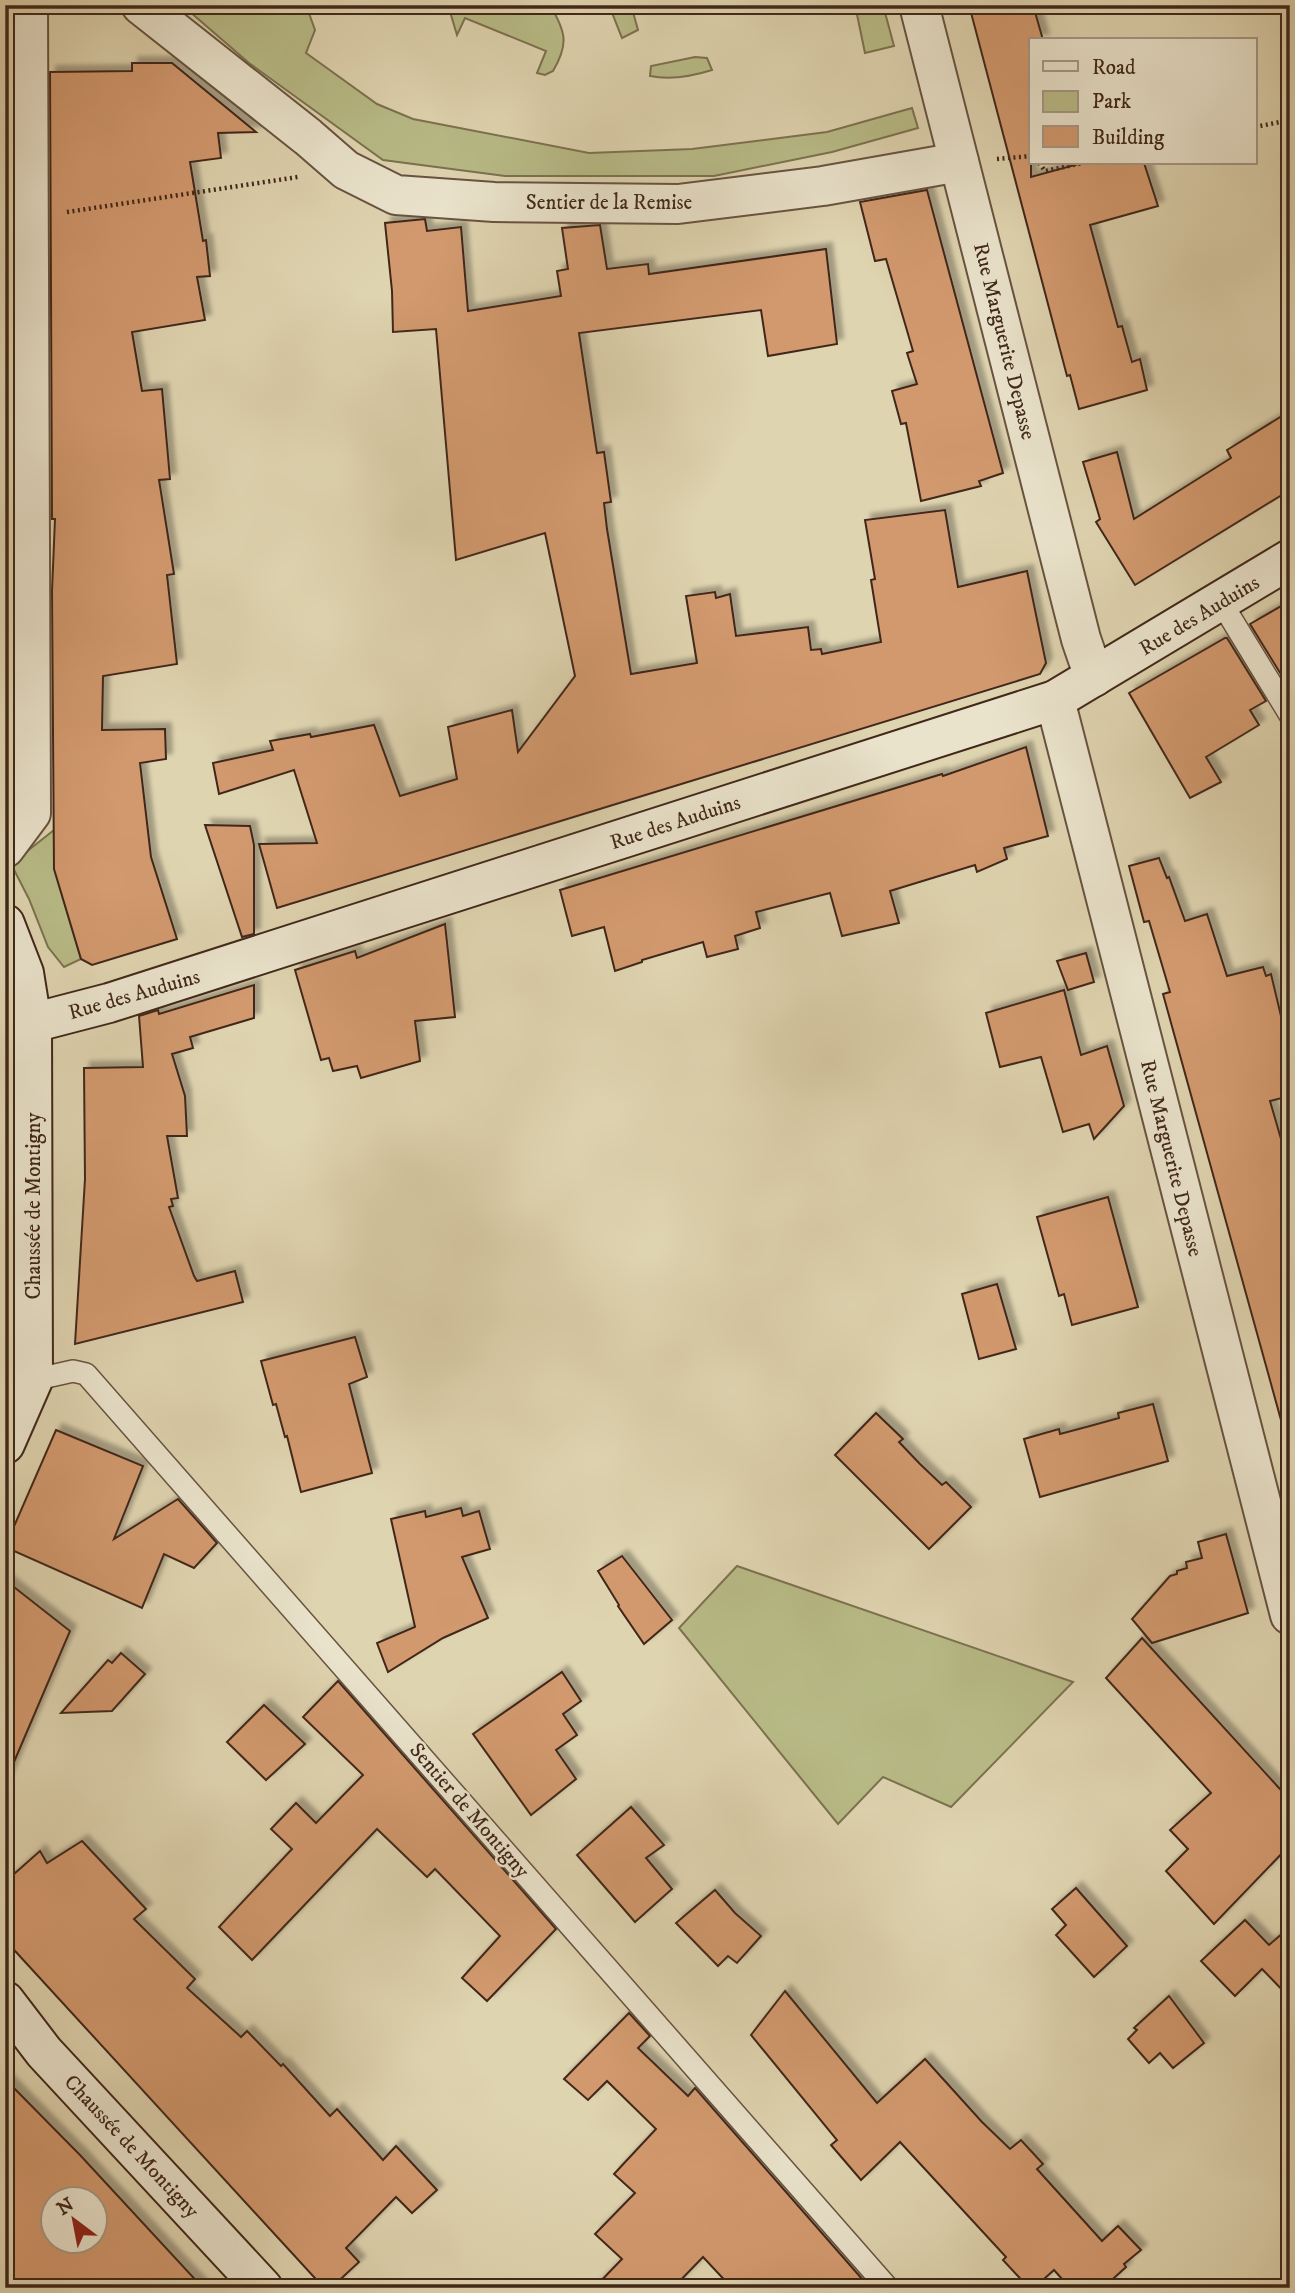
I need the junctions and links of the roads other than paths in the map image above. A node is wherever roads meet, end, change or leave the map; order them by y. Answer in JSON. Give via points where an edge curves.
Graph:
{"nodes":[{"id":1,"x":28,"y":5,"type":"edge"},
{"id":2,"x":141,"y":5,"type":"edge"},
{"id":3,"x":919,"y":5,"type":"edge"},
{"id":4,"x":959,"y":162,"type":"junction"},
{"id":5,"x":1290,"y":559,"type":"edge"},
{"id":6,"x":1221,"y":602,"type":"junction"},
{"id":7,"x":1094,"y":677,"type":"junction"},
{"id":8,"x":1055,"y":700,"type":"junction"},
{"id":9,"x":1290,"y":715,"type":"edge"},
{"id":10,"x":5,"y":848,"type":"edge"},
{"id":11,"x":5,"y":924,"type":"edge"},
{"id":12,"x":32,"y":1023,"type":"junction"},
{"id":13,"x":33,"y":1380,"type":"junction"},
{"id":14,"x":5,"y":1444,"type":"edge"},
{"id":15,"x":1290,"y":1615,"type":"edge"},
{"id":16,"x":5,"y":2001,"type":"edge"},
{"id":17,"x":263,"y":2288,"type":"edge"},
{"id":18,"x":888,"y":2288,"type":"edge"}],
"edges":[{"from":1,"to":10,"type":"street","via":[[31,813]]},
{"from":2,"to":4,"type":"street","name":"Sentier de la Remise","via":[[346,170],[396,195],[494,202],[678,204],[823,186]]},
{"from":3,"to":4,"type":"street","name":"Rue Marguerite Depasse"},
{"from":4,"to":7,"type":"street","name":"Rue Marguerite Depasse"},
{"from":5,"to":6,"type":"street","name":"Rue des Auduins"},
{"from":6,"to":7,"type":"street","name":"Rue des Auduins"},
{"from":6,"to":9,"type":"lane"},
{"from":7,"to":8,"type":"street","name":"Rue des Auduins"},
{"from":8,"to":12,"type":"street","name":"Rue des Auduins","via":[[109,1003]]},
{"from":8,"to":15,"type":"street","name":"Rue Marguerite Depasse"},
{"from":11,"to":12,"type":"street","name":"Chaussée de Montigny","via":[[24,973]]},
{"from":12,"to":13,"type":"street","name":"Chaussée de Montigny"},
{"from":13,"to":14,"type":"street","name":"Chaussée de Montigny"},
{"from":13,"to":18,"type":"lane","name":"Sentier de Montigny","via":[[72,1371],[86,1374]]},
{"from":16,"to":17,"type":"street","name":"Chaussée de Montigny","via":[[44,2052]]}]}
